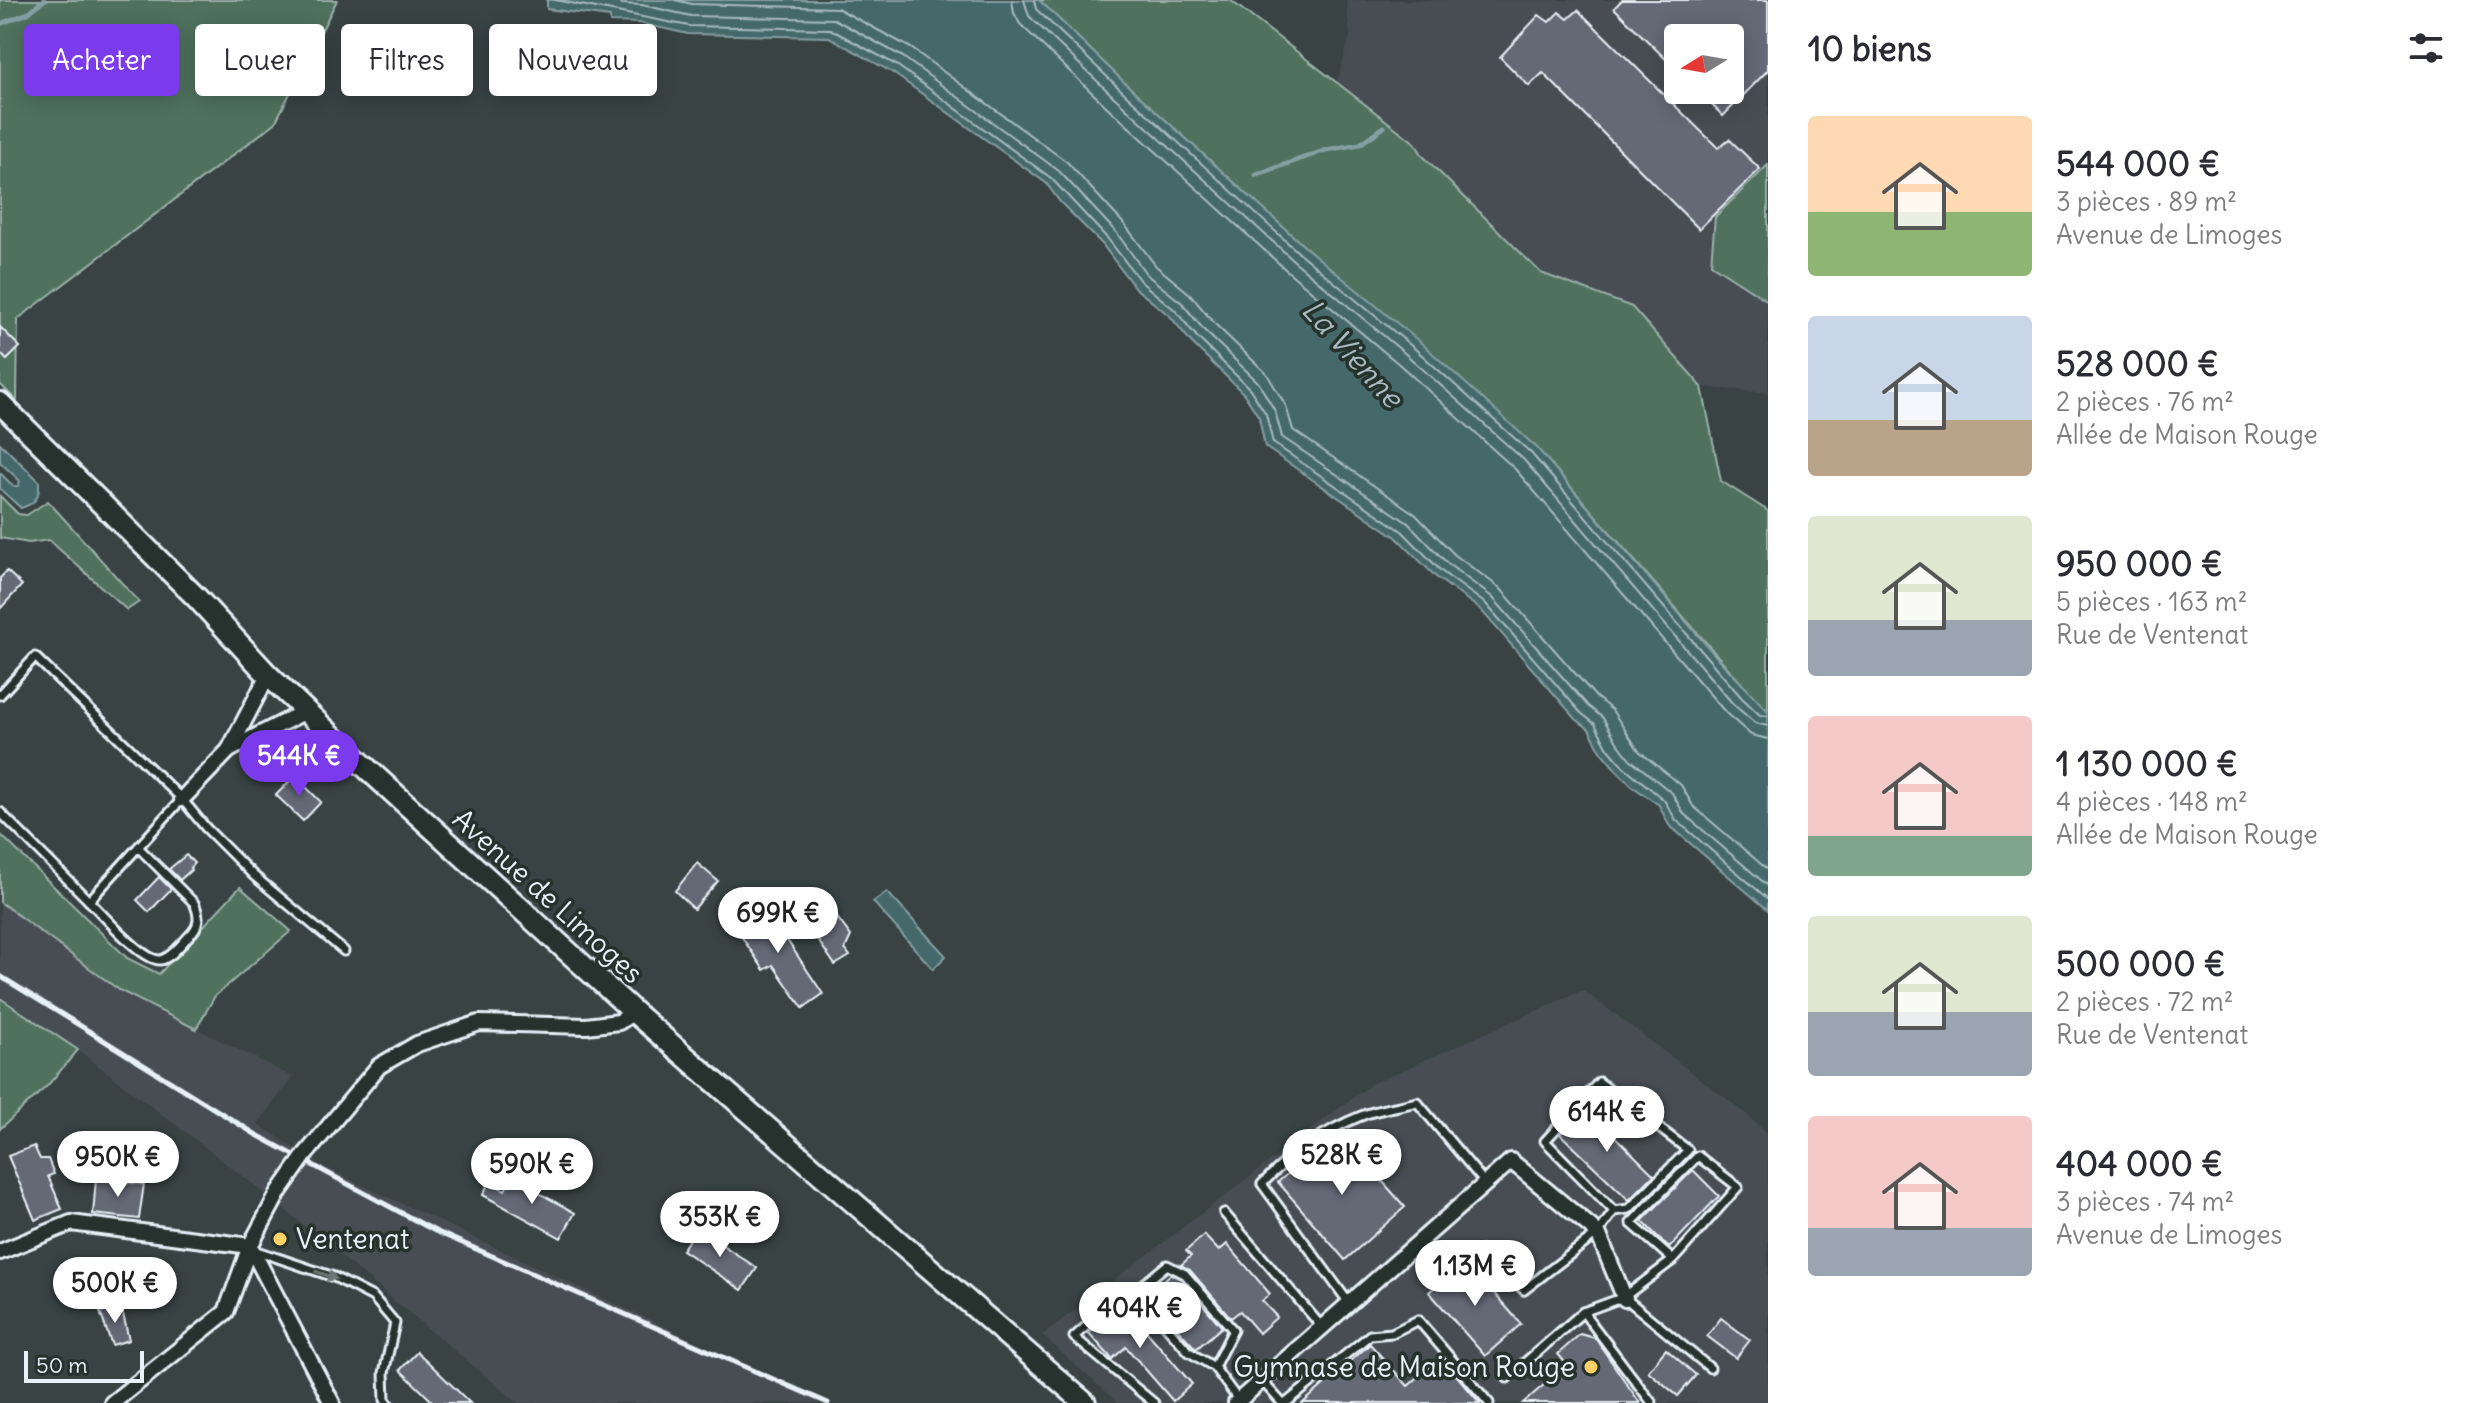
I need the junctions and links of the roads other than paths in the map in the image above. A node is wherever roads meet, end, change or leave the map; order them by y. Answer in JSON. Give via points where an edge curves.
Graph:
{"nodes":[{"id":1,"x":0,"y":403,"type":"edge"},
{"id":2,"x":268,"y":675,"type":"junction"},
{"id":3,"x":0,"y":695,"type":"edge"},
{"id":4,"x":306,"y":711,"type":"junction"},
{"id":5,"x":229,"y":750,"type":"junction"},
{"id":6,"x":182,"y":799,"type":"junction"},
{"id":7,"x":0,"y":812,"type":"edge"},
{"id":8,"x":138,"y":847,"type":"junction"},
{"id":9,"x":89,"y":901,"type":"junction"},
{"id":10,"x":344,"y":951,"type":"dead end"},
{"id":11,"x":634,"y":1012,"type":"junction"},
{"id":12,"x":1485,"y":1183,"type":"junction"},
{"id":13,"x":1614,"y":1211,"type":"junction"},
{"id":14,"x":1224,"y":1213,"type":"dead end"},
{"id":15,"x":1598,"y":1233,"type":"junction"},
{"id":16,"x":251,"y":1247,"type":"junction"},
{"id":17,"x":1482,"y":1251,"type":"dead end"},
{"id":18,"x":0,"y":1252,"type":"edge"},
{"id":19,"x":1673,"y":1260,"type":"junction"},
{"id":20,"x":1119,"y":1297,"type":"dead end"},
{"id":21,"x":1625,"y":1298,"type":"junction"},
{"id":22,"x":1349,"y":1303,"type":"junction"},
{"id":23,"x":1583,"y":1312,"type":"junction"},
{"id":24,"x":1322,"y":1327,"type":"junction"},
{"id":25,"x":1214,"y":1367,"type":"junction"},
{"id":26,"x":1710,"y":1368,"type":"dead end"},
{"id":27,"x":1507,"y":1378,"type":"dead end"},
{"id":28,"x":1262,"y":1381,"type":"junction"},
{"id":29,"x":1238,"y":1402,"type":"edge"},
{"id":30,"x":112,"y":1403,"type":"edge"},
{"id":31,"x":332,"y":1403,"type":"edge"},
{"id":32,"x":388,"y":1403,"type":"edge"},
{"id":33,"x":1085,"y":1403,"type":"edge"},
{"id":34,"x":1154,"y":1403,"type":"edge"},
{"id":35,"x":1284,"y":1403,"type":"edge"},
{"id":36,"x":1489,"y":1403,"type":"edge"},
{"id":37,"x":1652,"y":1403,"type":"edge"}],
"edges":[{"from":1,"to":2,"type":"main road","name":"Avenue de Limoges"},
{"from":2,"to":4,"type":"main road","name":"Avenue de Limoges"},
{"from":2,"to":5,"type":"street"},
{"from":3,"to":6,"type":"lane","via":[[35,657]]},
{"from":4,"to":5,"type":"street"},
{"from":4,"to":11,"type":"main road","name":"Avenue de Limoges"},
{"from":5,"to":6,"type":"street"},
{"from":6,"to":8,"type":"lane"},
{"from":6,"to":10,"type":"lane","via":[[253,875]]},
{"from":7,"to":9,"type":"lane"},
{"from":8,"to":9,"type":"lane"},
{"from":8,"to":9,"type":"lane","via":[[194,903],[195,931],[159,960],[145,956]]},
{"from":11,"to":16,"type":"street","bridge":true,"via":[[619,1022],[586,1026],[479,1023],[417,1044],[379,1066],[305,1155]]},
{"from":11,"to":33,"type":"main road","name":"Avenue de Limoges"},
{"from":12,"to":15,"type":"street","via":[[1511,1161]]},
{"from":12,"to":22,"type":"street"},
{"from":12,"to":22,"type":"lane","via":[[1417,1102],[1362,1115],[1282,1163],[1262,1184]]},
{"from":13,"to":13,"type":"lane","via":[[1545,1141],[1599,1082],[1688,1150],[1629,1209]]},
{"from":13,"to":15,"type":"lane"},
{"from":14,"to":24,"type":"lane"},
{"from":15,"to":17,"type":"lane","via":[[1524,1290]]},
{"from":15,"to":21,"type":"street"},
{"from":16,"to":18,"type":"street","via":[[71,1223]]},
{"from":16,"to":30,"type":"street","via":[[226,1312]]},
{"from":16,"to":31,"type":"street"},
{"from":16,"to":32,"type":"lane","one_way":true,"via":[[373,1297],[395,1323],[384,1373]]},
{"from":19,"to":19,"type":"lane","via":[[1738,1187],[1698,1156],[1631,1223]]},
{"from":19,"to":21,"type":"lane"},
{"from":20,"to":34,"type":"lane","via":[[1074,1337]]},
{"from":21,"to":23,"type":"lane"},
{"from":21,"to":26,"type":"lane"},
{"from":22,"to":24,"type":"street"},
{"from":23,"to":27,"type":"lane"},
{"from":23,"to":37,"type":"lane"},
{"from":24,"to":28,"type":"street"},
{"from":25,"to":25,"type":"lane","via":[[1189,1352],[1141,1298],[1140,1287],[1167,1265],[1185,1274],[1233,1330]]},
{"from":25,"to":29,"type":"lane"},
{"from":28,"to":29,"type":"street"},
{"from":28,"to":35,"type":"lane"},
{"from":35,"to":36,"type":"lane","via":[[1370,1335],[1392,1333],[1418,1320]]}]}
